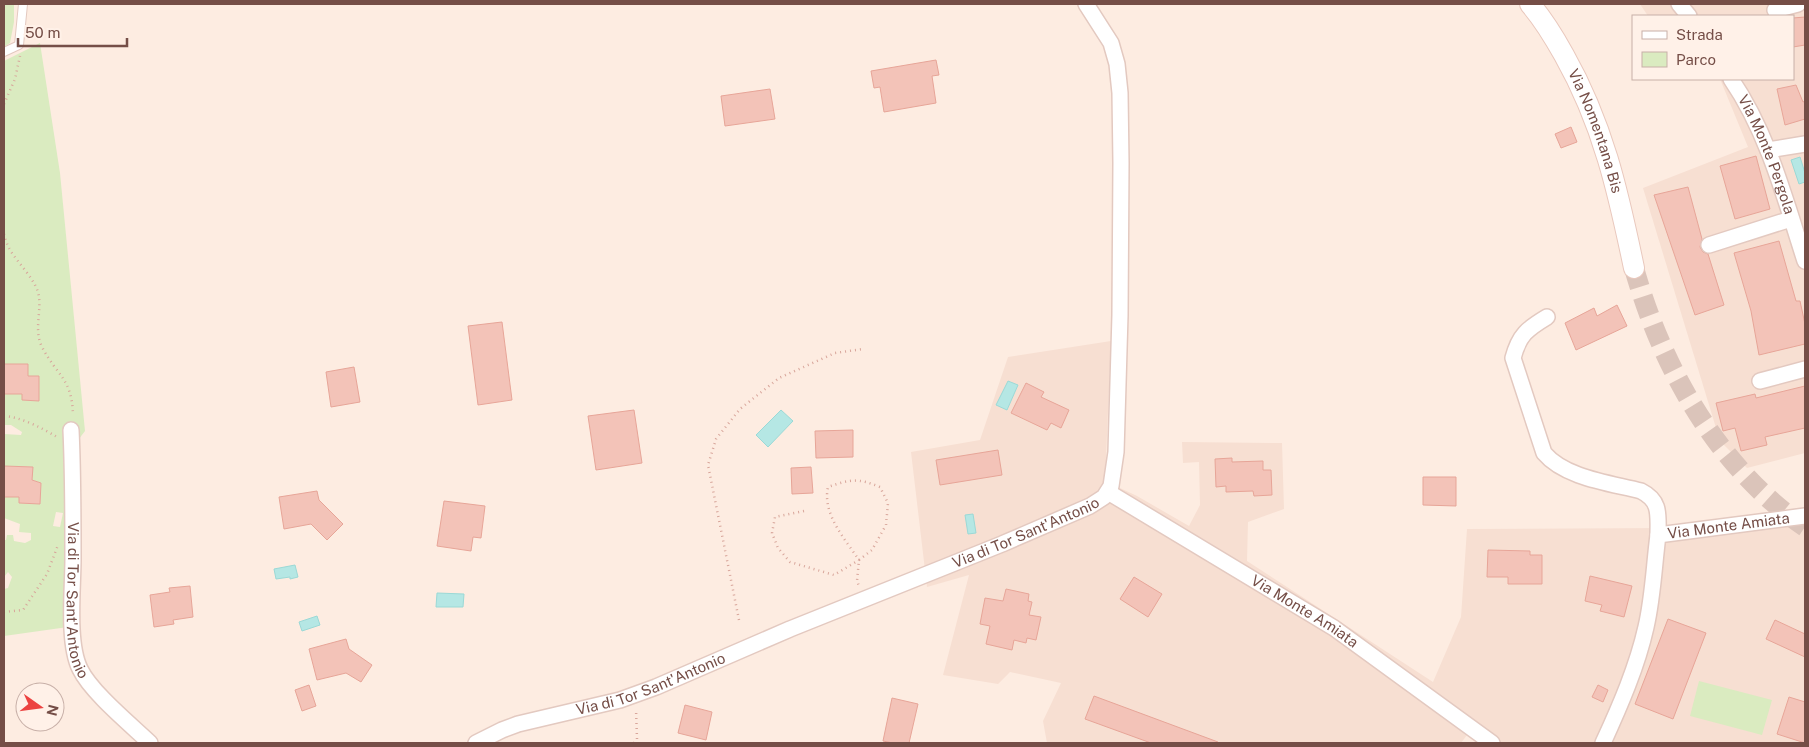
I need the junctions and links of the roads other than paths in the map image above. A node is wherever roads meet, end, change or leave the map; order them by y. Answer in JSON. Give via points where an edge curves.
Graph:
{"nodes":[{"id":1,"x":23,"y":4,"type":"edge"},
{"id":2,"x":1086,"y":4,"type":"edge"},
{"id":3,"x":1530,"y":4,"type":"edge"},
{"id":4,"x":1679,"y":4,"type":"edge"},
{"id":5,"x":1798,"y":4,"type":"edge"},
{"id":6,"x":1775,"y":10,"type":"dead end"},
{"id":7,"x":1687,"y":15,"type":"edge"},
{"id":8,"x":4,"y":52,"type":"edge"},
{"id":9,"x":1732,"y":80,"type":"edge"},
{"id":10,"x":1805,"y":144,"type":"edge"},
{"id":11,"x":1768,"y":150,"type":"junction"},
{"id":12,"x":1791,"y":219,"type":"junction"},
{"id":13,"x":1709,"y":245,"type":"dead end"},
{"id":14,"x":1805,"y":261,"type":"edge"},
{"id":15,"x":1634,"y":268,"type":"tunnel mouth"},
{"id":16,"x":1547,"y":317,"type":"dead end"},
{"id":17,"x":1805,"y":369,"type":"edge"},
{"id":18,"x":1760,"y":381,"type":"dead end"},
{"id":19,"x":69,"y":430,"type":"road end"},
{"id":20,"x":1108,"y":492,"type":"junction"},
{"id":21,"x":1805,"y":516,"type":"edge"},
{"id":22,"x":1658,"y":535,"type":"junction"},
{"id":23,"x":150,"y":743,"type":"edge"},
{"id":24,"x":476,"y":743,"type":"edge"},
{"id":25,"x":1492,"y":743,"type":"edge"},
{"id":26,"x":1603,"y":743,"type":"edge"}],
"edges":[{"from":1,"to":8,"type":"lane","via":[[19,45]]},
{"from":2,"to":20,"type":"street","name":"Via di Tor Sant'Antonio","via":[[1111,43],[1120,93],[1120,335],[1116,463]]},
{"from":3,"to":15,"type":"main road","name":"Via Nomentana Bis","via":[[1563,53],[1593,114],[1614,176]]},
{"from":4,"to":7,"type":"street"},
{"from":5,"to":6,"type":"street"},
{"from":9,"to":11,"type":"street","name":"Via Monte Pergola"},
{"from":10,"to":11,"type":"street"},
{"from":11,"to":12,"type":"street","name":"Via Monte Pergola"},
{"from":12,"to":13,"type":"street"},
{"from":12,"to":14,"type":"street","name":"Via Monte Pergola"},
{"from":16,"to":22,"type":"street","via":[[1528,328],[1517,344],[1514,358],[1544,453],[1566,471],[1649,495],[1658,511]]},
{"from":17,"to":18,"type":"street"},
{"from":19,"to":23,"type":"street","name":"Via di Tor Sant'Antonio","via":[[74,492],[72,630],[76,660],[91,686]]},
{"from":20,"to":24,"type":"street","name":"Via di Tor Sant'Antonio","via":[[1090,506],[1002,544],[647,691],[518,724]]},
{"from":20,"to":25,"type":"street","name":"Via Monte Amiata","via":[[1334,628]]},
{"from":21,"to":22,"type":"street","name":"Via Monte Amiata"},
{"from":22,"to":26,"type":"street","name":"Via Monte Amiata","via":[[1644,635]]}]}
